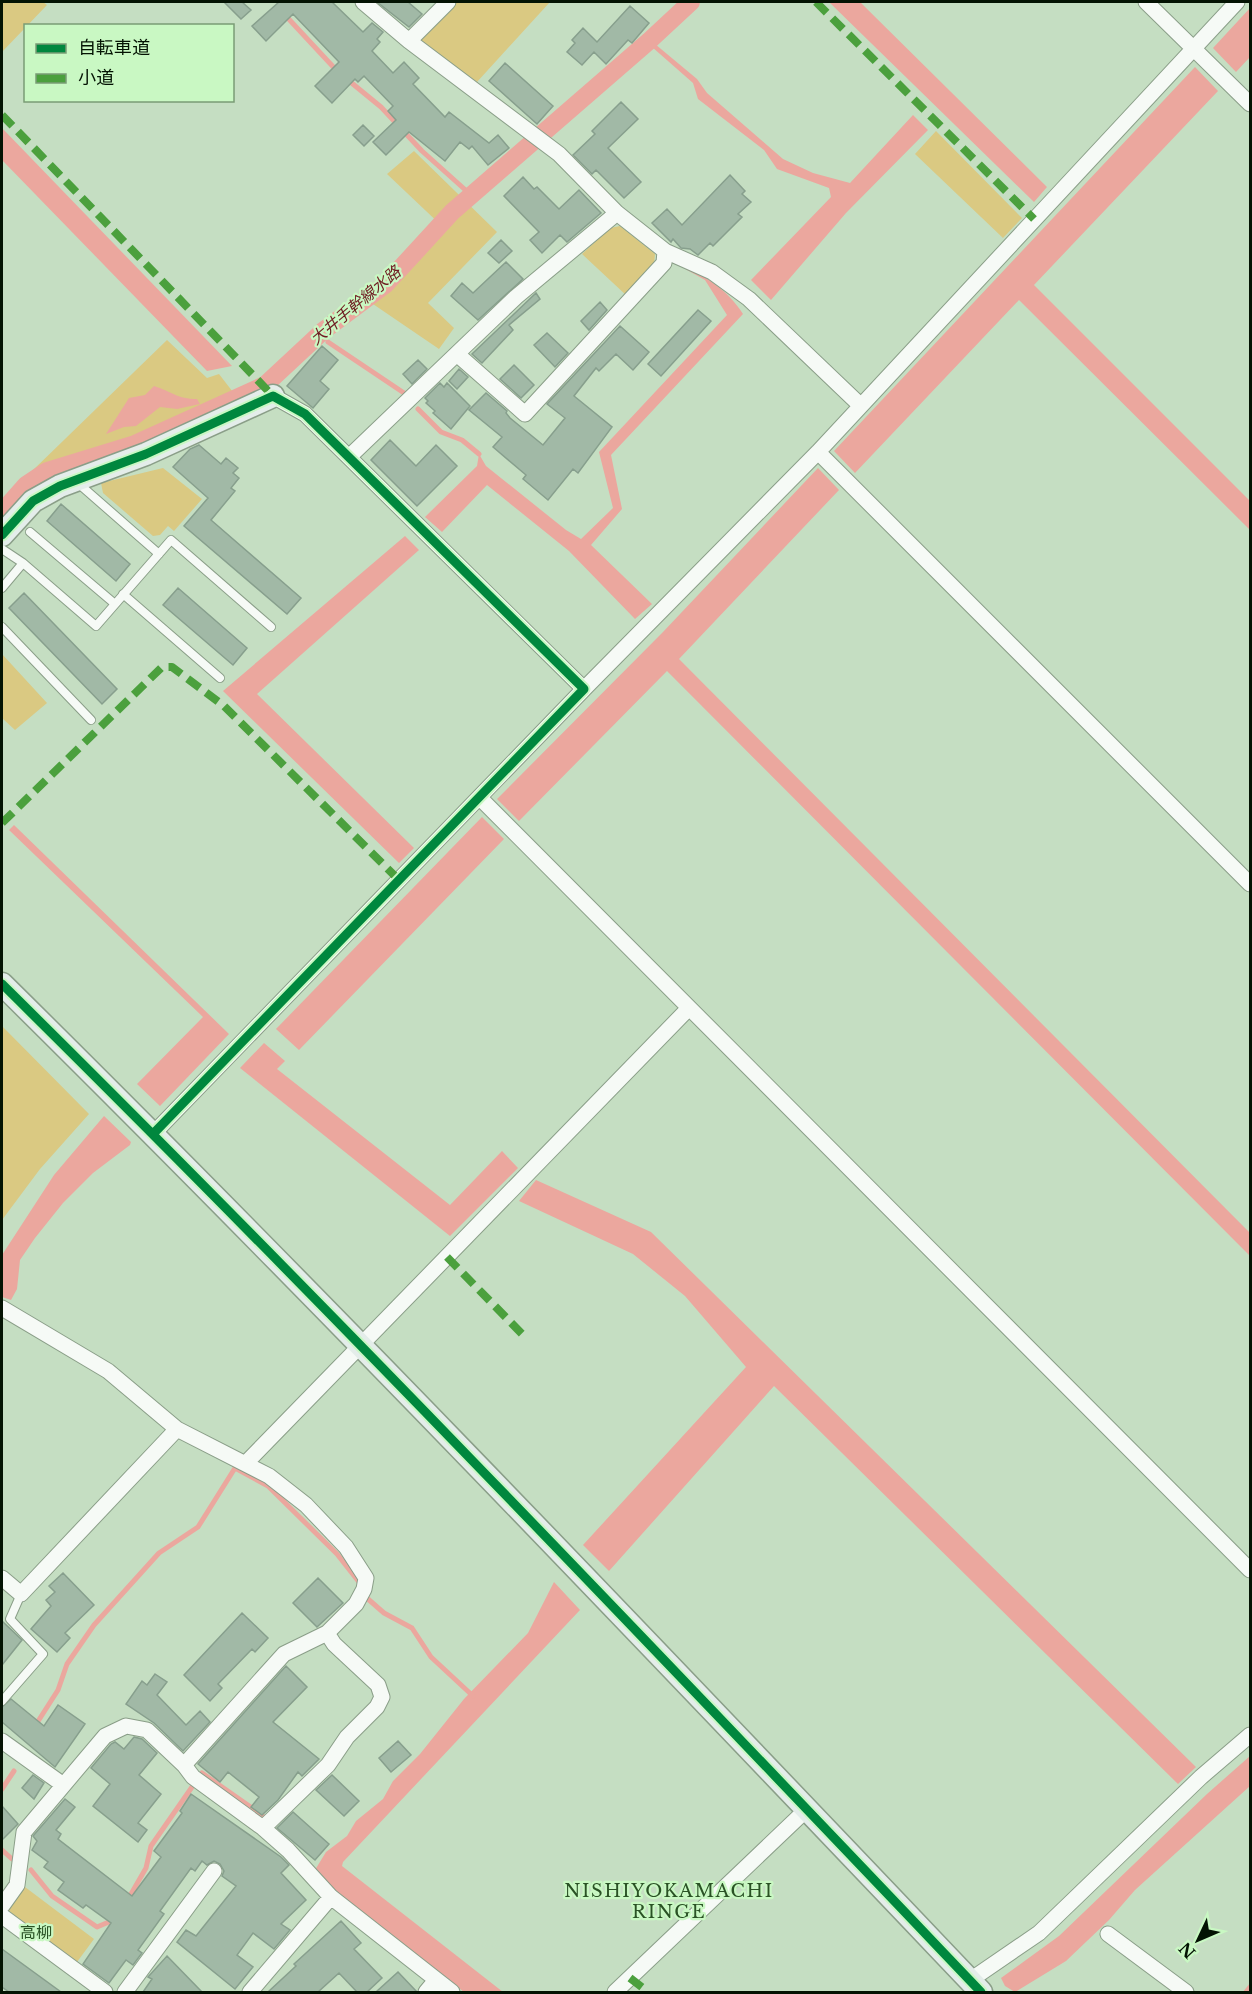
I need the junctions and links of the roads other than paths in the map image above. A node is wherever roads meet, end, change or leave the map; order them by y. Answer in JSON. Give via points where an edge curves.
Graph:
{"nodes":[{"id":1,"x":363,"y":2,"type":"edge"},
{"id":2,"x":448,"y":2,"type":"edge"},
{"id":3,"x":1146,"y":2,"type":"edge"},
{"id":4,"x":1237,"y":2,"type":"edge"},
{"id":5,"x":409,"y":41,"type":"junction"},
{"id":6,"x":1194,"y":48,"type":"junction"},
{"id":7,"x":1251,"y":104,"type":"edge"},
{"id":8,"x":617,"y":213,"type":"junction"},
{"id":9,"x":665,"y":251,"type":"junction"},
{"id":10,"x":458,"y":355,"type":"junction"},
{"id":11,"x":273,"y":396,"type":"joint"},
{"id":12,"x":860,"y":405,"type":"junction"},
{"id":13,"x":818,"y":452,"type":"junction"},
{"id":14,"x":349,"y":457,"type":"junction"},
{"id":15,"x":75,"y":481,"type":"junction"},
{"id":16,"x":30,"y":532,"type":"dead end"},
{"id":17,"x":2,"y":534,"type":"edge"},
{"id":18,"x":2,"y":549,"type":"edge"},
{"id":19,"x":159,"y":554,"type":"junction"},
{"id":20,"x":23,"y":563,"type":"junction"},
{"id":21,"x":2,"y":588,"type":"edge"},
{"id":22,"x":123,"y":594,"type":"junction"},
{"id":23,"x":115,"y":604,"type":"junction"},
{"id":24,"x":2,"y":627,"type":"edge"},
{"id":25,"x":271,"y":627,"type":"dead end"},
{"id":26,"x":220,"y":678,"type":"dead end"},
{"id":27,"x":584,"y":689,"type":"junction"},
{"id":28,"x":91,"y":720,"type":"dead end"},
{"id":29,"x":480,"y":798,"type":"junction"},
{"id":30,"x":1251,"y":884,"type":"edge"},
{"id":31,"x":2,"y":984,"type":"edge"},
{"id":32,"x":689,"y":1008,"type":"junction"},
{"id":33,"x":153,"y":1134,"type":"junction"},
{"id":34,"x":2,"y":1308,"type":"edge"},
{"id":35,"x":361,"y":1346,"type":"junction"},
{"id":36,"x":177,"y":1429,"type":"junction"},
{"id":37,"x":247,"y":1462,"type":"junction"},
{"id":38,"x":1251,"y":1569,"type":"edge"},
{"id":39,"x":2,"y":1578,"type":"edge"},
{"id":40,"x":21,"y":1593,"type":"junction"},
{"id":41,"x":327,"y":1633,"type":"junction"},
{"id":42,"x":2,"y":1701,"type":"edge"},
{"id":43,"x":1251,"y":1735,"type":"edge"},
{"id":44,"x":2,"y":1741,"type":"edge"},
{"id":45,"x":184,"y":1766,"type":"junction"},
{"id":46,"x":62,"y":1784,"type":"junction"},
{"id":47,"x":806,"y":1810,"type":"junction"},
{"id":48,"x":263,"y":1828,"type":"junction"},
{"id":49,"x":214,"y":1871,"type":"dead end"},
{"id":50,"x":331,"y":1897,"type":"junction"},
{"id":51,"x":2,"y":1905,"type":"edge"},
{"id":52,"x":2,"y":1916,"type":"edge"},
{"id":53,"x":1108,"y":1934,"type":"dead end"},
{"id":54,"x":436,"y":1980,"type":"junction"},
{"id":55,"x":975,"y":1987,"type":"edge"},
{"id":56,"x":105,"y":1992,"type":"edge"},
{"id":57,"x":125,"y":1992,"type":"edge"},
{"id":58,"x":250,"y":1992,"type":"edge"},
{"id":59,"x":426,"y":1992,"type":"edge"},
{"id":60,"x":452,"y":1992,"type":"edge"},
{"id":61,"x":615,"y":1992,"type":"edge"},
{"id":62,"x":1186,"y":1992,"type":"edge"}],
"edges":[{"from":1,"to":5,"type":"street"},
{"from":2,"to":5,"type":"street"},
{"from":3,"to":6,"type":"street"},
{"from":4,"to":6,"type":"street"},
{"from":5,"to":8,"type":"street","via":[[558,154]]},
{"from":6,"to":7,"type":"street"},
{"from":6,"to":12,"type":"street"},
{"from":8,"to":9,"type":"street"},
{"from":8,"to":10,"type":"street","via":[[516,297]]},
{"from":9,"to":10,"type":"street","via":[[664,263],[525,414]]},
{"from":9,"to":12,"type":"street","via":[[712,272],[750,300]]},
{"from":10,"to":14,"type":"street"},
{"from":11,"to":14,"type":"street","via":[[305,414]]},
{"from":11,"to":15,"type":"street","via":[[146,454]]},
{"from":12,"to":13,"type":"street"},
{"from":13,"to":27,"type":"street"},
{"from":13,"to":30,"type":"street"},
{"from":14,"to":27,"type":"street"},
{"from":15,"to":17,"type":"street","via":[[33,501]]},
{"from":15,"to":19,"type":"lane"},
{"from":16,"to":23,"type":"lane"},
{"from":18,"to":20,"type":"lane"},
{"from":19,"to":22,"type":"lane"},
{"from":19,"to":25,"type":"lane","via":[[171,540]]},
{"from":20,"to":21,"type":"lane"},
{"from":20,"to":23,"type":"lane","via":[[96,626]]},
{"from":22,"to":23,"type":"lane"},
{"from":22,"to":26,"type":"lane"},
{"from":24,"to":28,"type":"lane"},
{"from":27,"to":29,"type":"street"},
{"from":29,"to":32,"type":"street"},
{"from":29,"to":33,"type":"street"},
{"from":31,"to":33,"type":"street"},
{"from":32,"to":35,"type":"street"},
{"from":32,"to":38,"type":"street"},
{"from":33,"to":35,"type":"street"},
{"from":34,"to":36,"type":"street","via":[[108,1371]]},
{"from":35,"to":37,"type":"street"},
{"from":35,"to":47,"type":"street"},
{"from":36,"to":37,"type":"street"},
{"from":36,"to":40,"type":"street"},
{"from":37,"to":41,"type":"street","via":[[306,1505],[346,1547],[366,1578],[356,1604]]},
{"from":39,"to":40,"type":"street"},
{"from":40,"to":42,"type":"lane","via":[[10,1619],[43,1654]]},
{"from":41,"to":45,"type":"street","via":[[284,1654]]},
{"from":41,"to":48,"type":"street","via":[[378,1685],[382,1697],[378,1707],[347,1737],[328,1765]]},
{"from":43,"to":55,"type":"street","via":[[1201,1777],[1039,1933]]},
{"from":44,"to":46,"type":"street"},
{"from":45,"to":46,"type":"street","via":[[147,1730],[126,1726],[105,1736]]},
{"from":45,"to":48,"type":"street","via":[[193,1777]]},
{"from":46,"to":51,"type":"street","via":[[24,1832],[17,1885]]},
{"from":47,"to":55,"type":"street"},
{"from":47,"to":61,"type":"street"},
{"from":48,"to":50,"type":"street"},
{"from":49,"to":57,"type":"street"},
{"from":50,"to":54,"type":"street"},
{"from":50,"to":58,"type":"street"},
{"from":52,"to":56,"type":"street"},
{"from":53,"to":62,"type":"street"},
{"from":54,"to":59,"type":"street"},
{"from":54,"to":60,"type":"street"}]}
